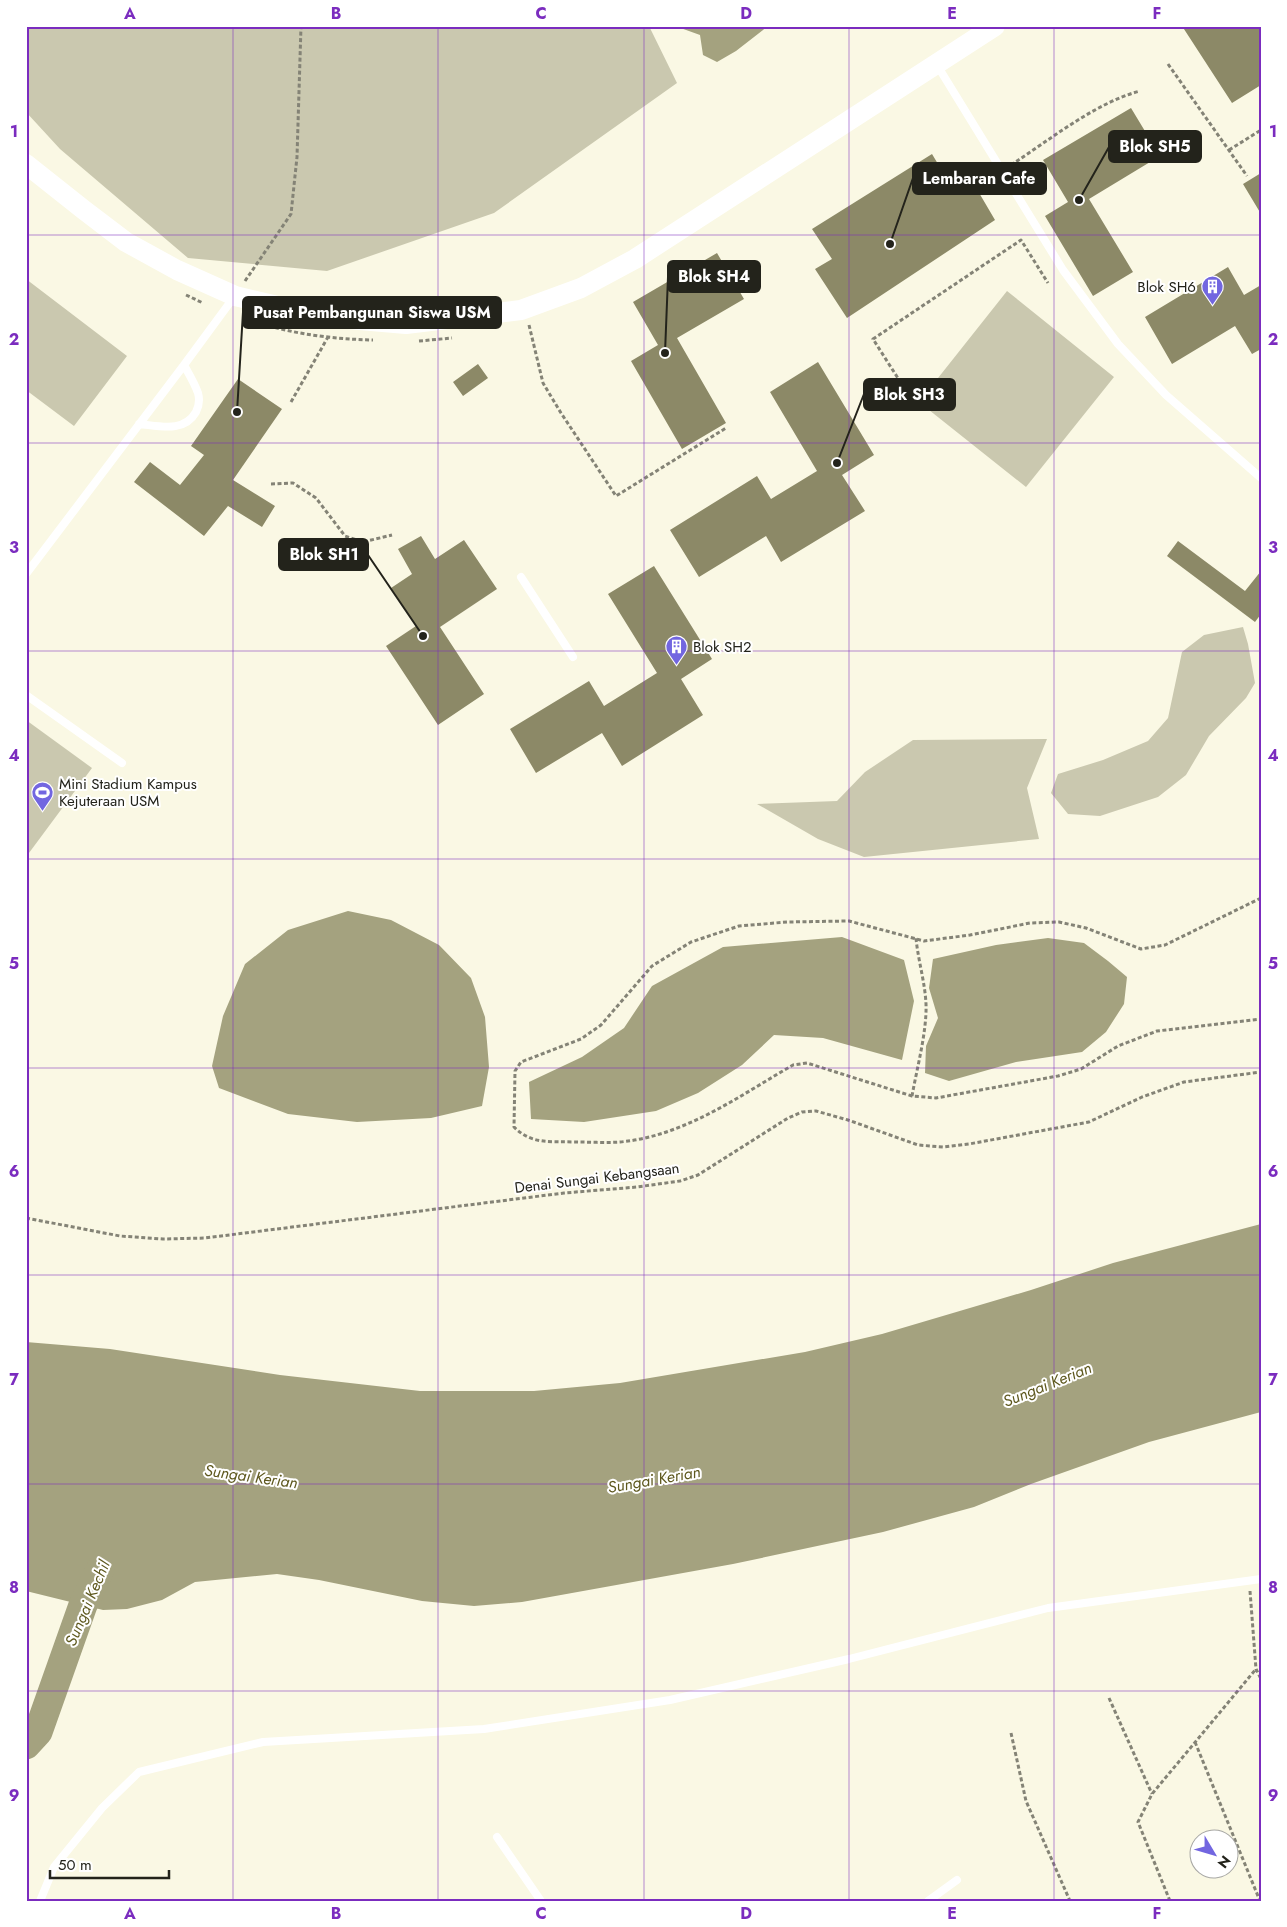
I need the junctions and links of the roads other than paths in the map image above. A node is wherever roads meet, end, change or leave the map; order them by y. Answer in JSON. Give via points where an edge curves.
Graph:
{"nodes":[{"id":1,"x":995,"y":26,"type":"edge"},
{"id":2,"x":938,"y":65,"type":"junction"},
{"id":3,"x":26,"y":164,"type":"edge"},
{"id":4,"x":235,"y":296,"type":"junction"},
{"id":5,"x":184,"y":365,"type":"junction"},
{"id":6,"x":139,"y":424,"type":"junction"},
{"id":7,"x":1261,"y":478,"type":"edge"},
{"id":8,"x":26,"y":574,"type":"edge"},
{"id":9,"x":521,"y":577,"type":"dead end"},
{"id":10,"x":573,"y":657,"type":"dead end"},
{"id":11,"x":26,"y":695,"type":"edge"},
{"id":12,"x":122,"y":763,"type":"dead end"},
{"id":13,"x":1261,"y":1579,"type":"edge"},
{"id":14,"x":497,"y":1837,"type":"dead end"},
{"id":15,"x":957,"y":1880,"type":"dead end"},
{"id":16,"x":40,"y":1901,"type":"edge"},
{"id":17,"x":541,"y":1901,"type":"edge"},
{"id":18,"x":928,"y":1901,"type":"edge"}],
"edges":[{"from":1,"to":2,"type":"street"},
{"from":2,"to":4,"type":"street","via":[[635,259],[581,288],[521,310],[406,324],[325,317]]},
{"from":2,"to":7,"type":"lane","via":[[1063,270],[1118,344],[1166,395]]},
{"from":3,"to":4,"type":"street","via":[[126,242]]},
{"from":4,"to":5,"type":"lane"},
{"from":5,"to":6,"type":"lane"},
{"from":5,"to":6,"type":"lane","via":[[199,395],[199,406],[193,416],[185,424],[170,428]]},
{"from":6,"to":8,"type":"lane"},
{"from":9,"to":10,"type":"lane"},
{"from":11,"to":12,"type":"lane"},
{"from":13,"to":16,"type":"lane","via":[[1048,1608],[670,1700],[484,1729],[263,1742],[139,1772],[102,1808],[54,1867]]},
{"from":14,"to":17,"type":"lane"},
{"from":15,"to":18,"type":"lane"}]}
